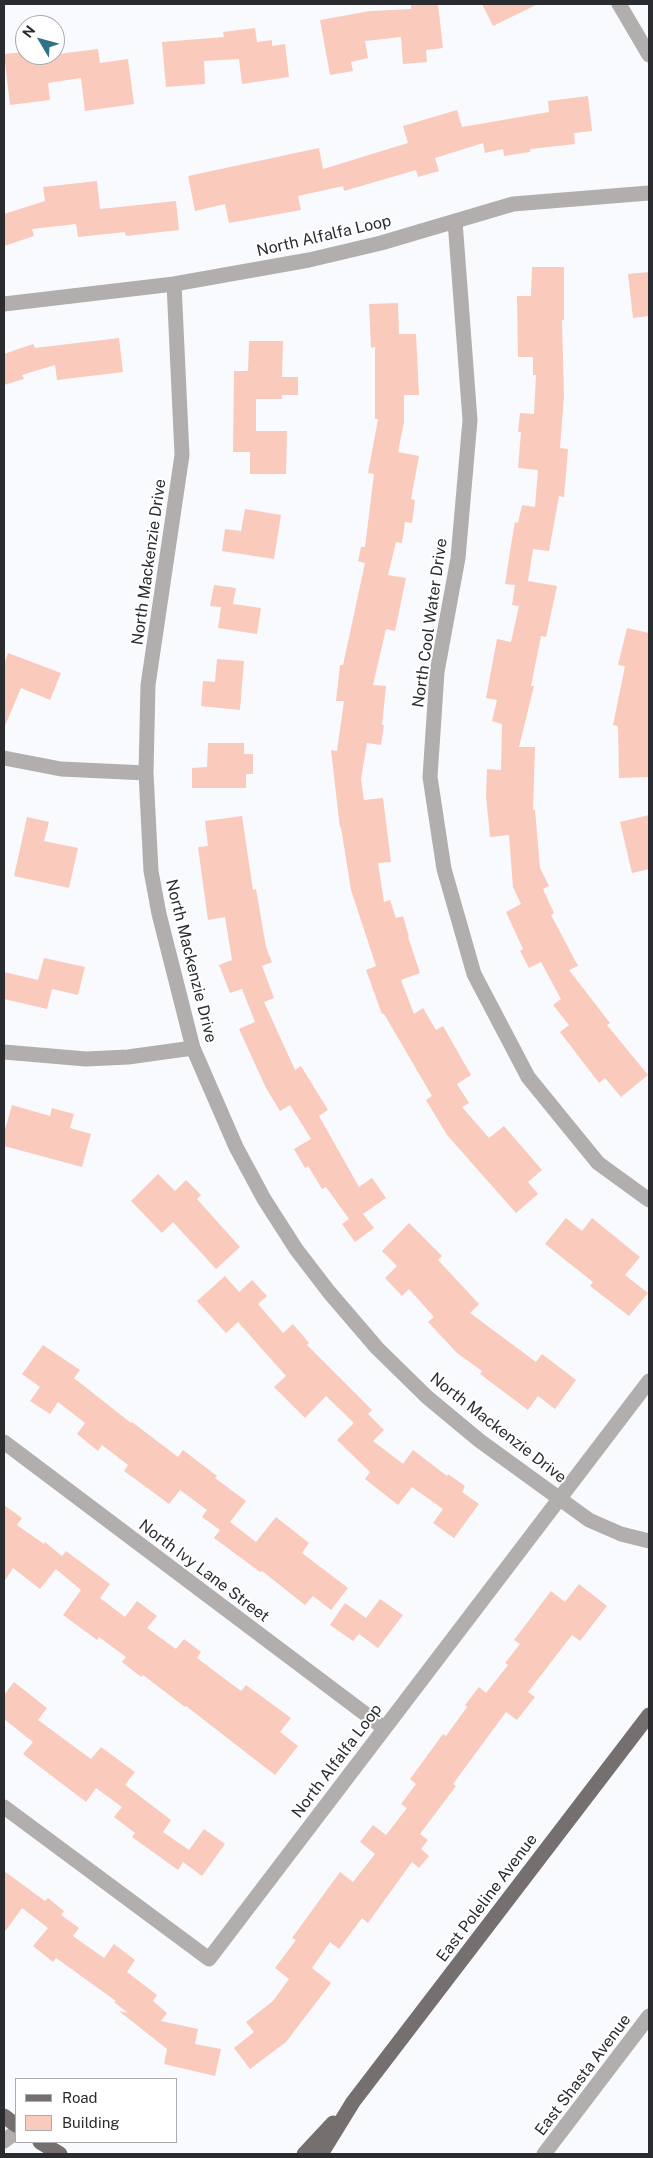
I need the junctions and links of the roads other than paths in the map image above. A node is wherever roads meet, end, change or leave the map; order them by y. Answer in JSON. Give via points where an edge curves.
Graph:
{"nodes":[{"id":1,"x":619,"y":4,"type":"edge"},
{"id":2,"x":649,"y":55,"type":"edge"},
{"id":3,"x":649,"y":193,"type":"edge"},
{"id":4,"x":455,"y":221,"type":"junction"},
{"id":5,"x":174,"y":284,"type":"junction"},
{"id":6,"x":4,"y":304,"type":"edge"},
{"id":7,"x":4,"y":758,"type":"edge"},
{"id":8,"x":146,"y":773,"type":"junction"},
{"id":9,"x":193,"y":1048,"type":"junction"},
{"id":10,"x":4,"y":1052,"type":"edge"},
{"id":11,"x":649,"y":1200,"type":"edge"},
{"id":12,"x":649,"y":1381,"type":"edge"},
{"id":13,"x":4,"y":1442,"type":"edge"},
{"id":14,"x":560,"y":1499,"type":"junction"},
{"id":15,"x":649,"y":1541,"type":"edge"},
{"id":16,"x":649,"y":1715,"type":"edge"},
{"id":17,"x":384,"y":1728,"type":"junction"},
{"id":18,"x":4,"y":1806,"type":"edge"},
{"id":19,"x":649,"y":2016,"type":"edge"},
{"id":20,"x":353,"y":2102,"type":"junction"},
{"id":21,"x":4,"y":2116,"type":"edge"},
{"id":22,"x":15,"y":2124,"type":"edge"},
{"id":23,"x":15,"y":2133,"type":"edge"},
{"id":24,"x":4,"y":2141,"type":"edge"},
{"id":25,"x":40,"y":2143,"type":"edge"},
{"id":26,"x":41,"y":2143,"type":"edge"},
{"id":27,"x":52,"y":2154,"type":"edge"},
{"id":28,"x":60,"y":2154,"type":"edge"},
{"id":29,"x":304,"y":2154,"type":"edge"},
{"id":30,"x":321,"y":2154,"type":"edge"},
{"id":31,"x":544,"y":2154,"type":"edge"}],
"edges":[{"from":1,"to":2,"type":"street"},
{"from":3,"to":4,"type":"street","name":"North Alfalfa Loop","via":[[512,204]]},
{"from":4,"to":5,"type":"street","name":"North Alfalfa Loop","via":[[309,260]]},
{"from":4,"to":11,"type":"street","name":"North Cool Water Drive","via":[[470,420],[458,558],[437,672],[430,777],[444,869],[474,974],[528,1078],[598,1163]]},
{"from":5,"to":6,"type":"street","name":"North Alfalfa Loop"},
{"from":5,"to":8,"type":"street","name":"North Mackenzie Drive","via":[[182,455],[148,685]]},
{"from":7,"to":8,"type":"street","via":[[61,769]]},
{"from":8,"to":9,"type":"street","name":"North Mackenzie Drive","via":[[150,871]]},
{"from":9,"to":10,"type":"street","via":[[86,1059]]},
{"from":9,"to":14,"type":"street","name":"North Mackenzie Drive","via":[[236,1147],[264,1199],[328,1292],[377,1348],[427,1397],[480,1441]]},
{"from":12,"to":14,"type":"street","name":"North Alfalfa Loop"},
{"from":13,"to":17,"type":"street","name":"North Ivy Lane Street"},
{"from":14,"to":15,"type":"street","name":"North Mackenzie Drive","via":[[590,1520],[621,1534]]},
{"from":14,"to":17,"type":"street","name":"North Alfalfa Loop"},
{"from":16,"to":20,"type":"main road","name":"East Poleline Avenue"},
{"from":17,"to":18,"type":"street","name":"North Alfalfa Loop","via":[[210,1959]]},
{"from":19,"to":31,"type":"street","name":"East Shasta Avenue"},
{"from":20,"to":29,"type":"main road","name":"East Poleline Avenue"},
{"from":20,"to":30,"type":"main road","name":"East Poleline Avenue"},
{"from":21,"to":22,"type":"main road"},
{"from":23,"to":24,"type":"street"},
{"from":25,"to":27,"type":"main road"},
{"from":26,"to":28,"type":"main road"}]}
